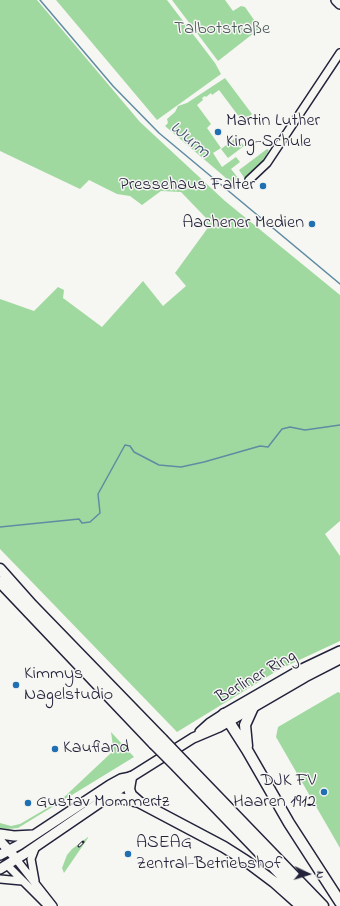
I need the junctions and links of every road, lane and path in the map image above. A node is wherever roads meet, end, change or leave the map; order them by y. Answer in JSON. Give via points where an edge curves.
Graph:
{"nodes":[{"id":1,"x":336,"y":0,"type":"edge"},
{"id":2,"x":340,"y":4,"type":"edge"},
{"id":3,"x":340,"y":54,"type":"edge"},
{"id":4,"x":249,"y":180,"type":"dead end"},
{"id":5,"x":0,"y":569,"type":"edge"},
{"id":6,"x":0,"y":582,"type":"edge"},
{"id":7,"x":340,"y":651,"type":"edge"},
{"id":8,"x":340,"y":659,"type":"edge"},
{"id":9,"x":254,"y":705,"type":"junction"},
{"id":10,"x":226,"y":717,"type":"junction"},
{"id":11,"x":158,"y":742,"type":"junction"},
{"id":12,"x":247,"y":750,"type":"junction"},
{"id":13,"x":181,"y":765,"type":"junction"},
{"id":14,"x":131,"y":777,"type":"junction"},
{"id":15,"x":105,"y":799,"type":"junction"},
{"id":16,"x":139,"y":802,"type":"junction"},
{"id":17,"x":0,"y":834,"type":"edge"},
{"id":18,"x":33,"y":835,"type":"junction"},
{"id":19,"x":0,"y":841,"type":"edge"},
{"id":20,"x":36,"y":846,"type":"junction"},
{"id":21,"x":9,"y":851,"type":"junction"},
{"id":22,"x":0,"y":856,"type":"edge"},
{"id":23,"x":16,"y":859,"type":"junction"},
{"id":24,"x":4,"y":867,"type":"edge"},
{"id":25,"x":0,"y":879,"type":"edge"},
{"id":26,"x":22,"y":882,"type":"junction"},
{"id":27,"x":36,"y":883,"type":"junction"},
{"id":28,"x":340,"y":902,"type":"edge"},
{"id":29,"x":48,"y":906,"type":"edge"},
{"id":30,"x":53,"y":906,"type":"edge"},
{"id":31,"x":301,"y":906,"type":"edge"},
{"id":32,"x":311,"y":906,"type":"edge"},
{"id":33,"x":323,"y":906,"type":"edge"}],
"edges":[{"from":1,"to":2,"type":"main road"},
{"from":3,"to":4,"type":"street","via":[[267,163]]},
{"from":5,"to":11,"type":"highway"},
{"from":6,"to":11,"type":"highway"},
{"from":7,"to":10,"type":"main road","name":"Berliner Ring","via":[[302,669]]},
{"from":8,"to":9,"type":"main road","name":"Berliner Ring"},
{"from":9,"to":10,"type":"main road","name":"Berliner Ring"},
{"from":9,"to":12,"type":"highway","via":[[245,725]]},
{"from":10,"to":12,"type":"highway"},
{"from":10,"to":14,"type":"main road","name":"Berliner Ring","via":[[219,727],[193,738]]},
{"from":11,"to":13,"type":"highway","bridge":true},
{"from":12,"to":28,"type":"highway"},
{"from":13,"to":32,"type":"highway"},
{"from":13,"to":33,"type":"highway"},
{"from":14,"to":15,"type":"main road","name":"Berliner Ring","via":[[124,786]]},
{"from":14,"to":16,"type":"highway","via":[[128,789]]},
{"from":14,"to":18,"type":"main road","name":"Berliner Ring","via":[[110,785]]},
{"from":15,"to":16,"type":"highway","via":[[119,798]]},
{"from":15,"to":20,"type":"main road","name":"Berliner Ring"},
{"from":16,"to":31,"type":"highway","via":[[246,861]]},
{"from":17,"to":18,"type":"main road"},
{"from":18,"to":21,"type":"main road","name":"Berliner Ring"},
{"from":19,"to":21,"type":"main road"},
{"from":20,"to":23,"type":"main road","name":"Berliner Ring"},
{"from":20,"to":27,"type":"street","via":[[31,862]]},
{"from":21,"to":22,"type":"main road","name":"Berliner Ring"},
{"from":21,"to":23,"type":"main road"},
{"from":22,"to":24,"type":"main road"},
{"from":23,"to":24,"type":"main road","name":"Berliner Ring"},
{"from":23,"to":27,"type":"street"},
{"from":24,"to":26,"type":"street"},
{"from":25,"to":26,"type":"street"},
{"from":26,"to":29,"type":"street"},
{"from":27,"to":30,"type":"street"}]}
